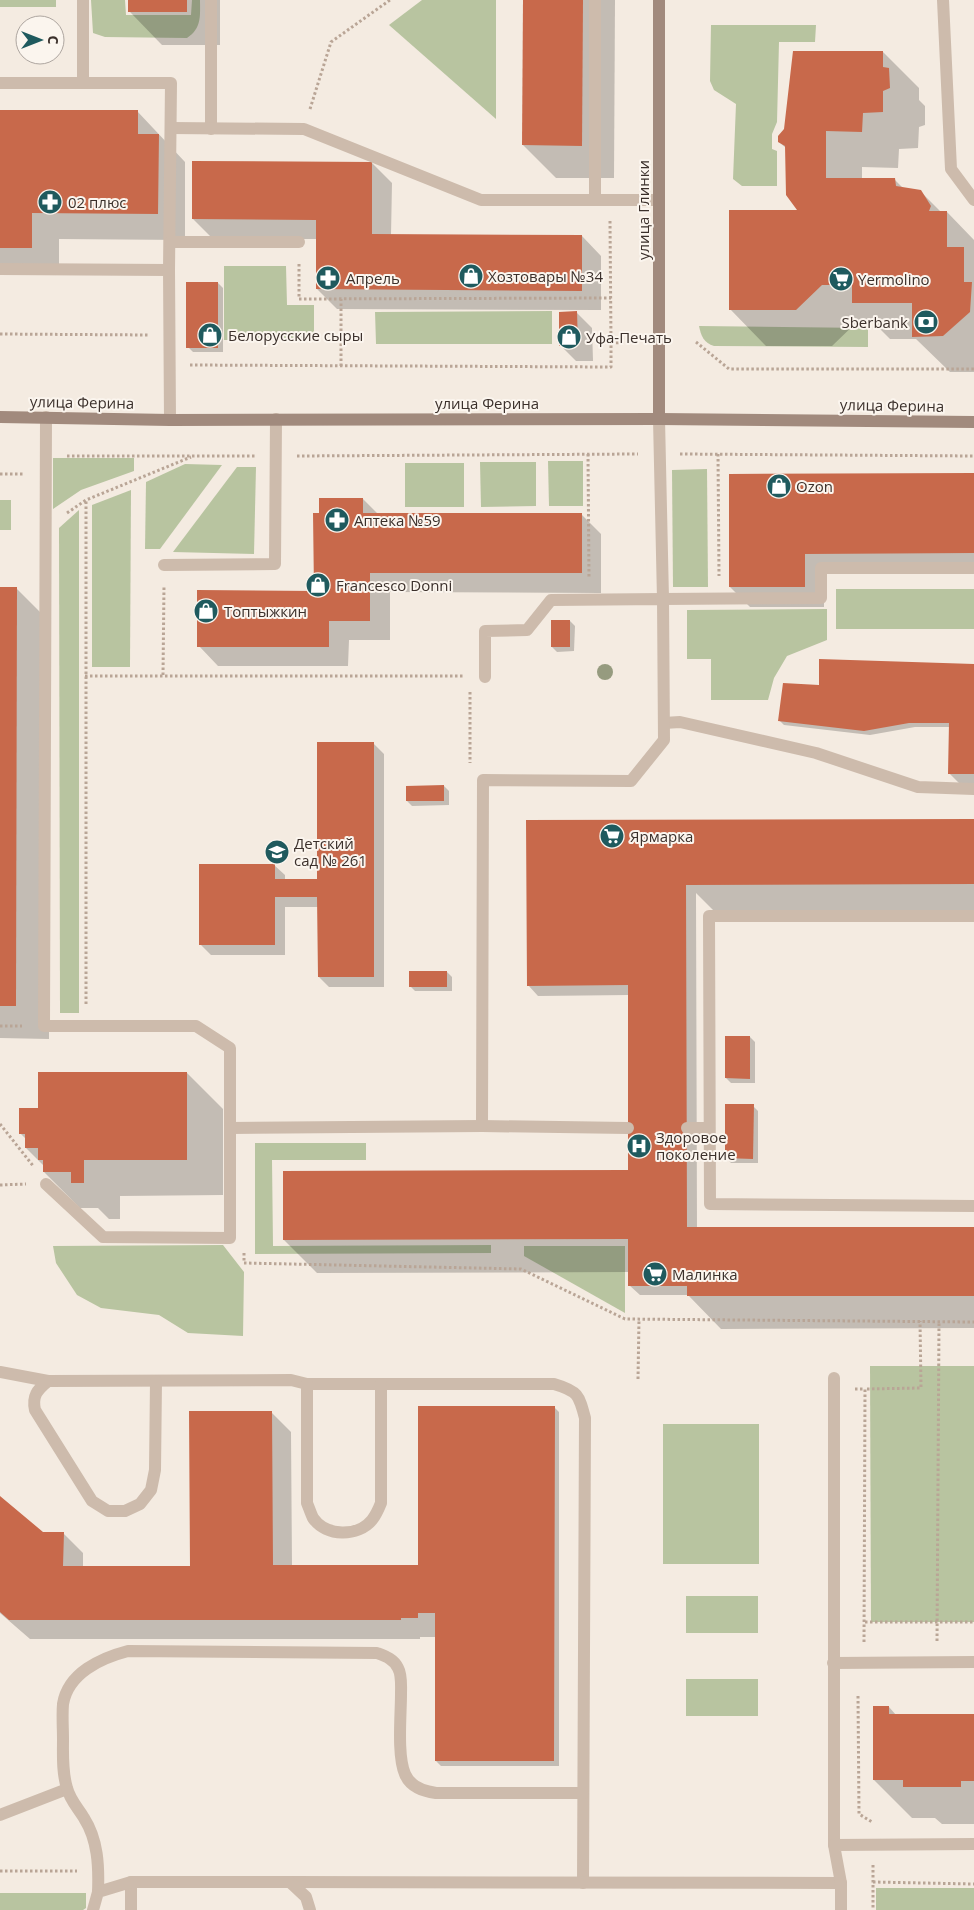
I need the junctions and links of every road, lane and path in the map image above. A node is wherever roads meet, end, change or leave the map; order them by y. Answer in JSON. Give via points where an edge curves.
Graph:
{"nodes":[{"id":1,"x":84,"y":0,"type":"edge"},
{"id":2,"x":211,"y":0,"type":"edge"},
{"id":3,"x":390,"y":0,"type":"edge"},
{"id":4,"x":595,"y":0,"type":"edge"},
{"id":5,"x":659,"y":0,"type":"edge"},
{"id":6,"x":943,"y":0,"type":"edge"},
{"id":7,"x":0,"y":83,"type":"edge"},
{"id":8,"x":83,"y":83,"type":"junction"},
{"id":9,"x":171,"y":128,"type":"junction"},
{"id":10,"x":211,"y":129,"type":"junction"},
{"id":11,"x":304,"y":129,"type":"junction"},
{"id":12,"x":595,"y":200,"type":"junction"},
{"id":13,"x":609,"y":200,"type":"junction"},
{"id":14,"x":659,"y":200,"type":"junction"},
{"id":15,"x":974,"y":200,"type":"edge"},
{"id":16,"x":170,"y":242,"type":"junction"},
{"id":17,"x":299,"y":242,"type":"joint"},
{"id":18,"x":0,"y":269,"type":"edge"},
{"id":19,"x":169,"y":270,"type":"junction"},
{"id":20,"x":611,"y":298,"type":"junction"},
{"id":21,"x":341,"y":299,"type":"junction"},
{"id":22,"x":0,"y":334,"type":"edge"},
{"id":23,"x":170,"y":335,"type":"junction"},
{"id":24,"x":639,"y":342,"type":"dead end"},
{"id":25,"x":696,"y":342,"type":"dead end"},
{"id":26,"x":611,"y":343,"type":"junction"},
{"id":27,"x":341,"y":366,"type":"junction"},
{"id":28,"x":974,"y":369,"type":"edge"},
{"id":29,"x":0,"y":417,"type":"edge"},
{"id":30,"x":46,"y":417,"type":"junction"},
{"id":31,"x":276,"y":419,"type":"junction"},
{"id":32,"x":170,"y":420,"type":"junction"},
{"id":33,"x":659,"y":420,"type":"junction"},
{"id":34,"x":974,"y":422,"type":"edge"},
{"id":35,"x":588,"y":454,"type":"junction"},
{"id":36,"x":637,"y":454,"type":"dead end"},
{"id":37,"x":680,"y":454,"type":"dead end"},
{"id":38,"x":718,"y":454,"type":"junction"},
{"id":39,"x":46,"y":456,"type":"junction"},
{"id":40,"x":194,"y":456,"type":"junction"},
{"id":41,"x":276,"y":456,"type":"junction"},
{"id":42,"x":974,"y":456,"type":"edge"},
{"id":43,"x":86,"y":500,"type":"junction"},
{"id":44,"x":46,"y":521,"type":"junction"},
{"id":45,"x":164,"y":564,"type":"joint"},
{"id":46,"x":589,"y":566,"type":"dead end"},
{"id":47,"x":974,"y":568,"type":"edge"},
{"id":48,"x":720,"y":599,"type":"junction"},
{"id":49,"x":663,"y":600,"type":"junction"},
{"id":50,"x":163,"y":675,"type":"junction"},
{"id":51,"x":85,"y":676,"type":"junction"},
{"id":52,"x":470,"y":676,"type":"dead end"},
{"id":53,"x":485,"y":678,"type":"dead end"},
{"id":54,"x":664,"y":723,"type":"junction"},
{"id":55,"x":974,"y":789,"type":"edge"},
{"id":56,"x":974,"y":916,"type":"edge"},
{"id":57,"x":86,"y":1026,"type":"junction"},
{"id":58,"x":0,"y":1124,"type":"edge"},
{"id":59,"x":482,"y":1126,"type":"junction"},
{"id":60,"x":230,"y":1128,"type":"junction"},
{"id":61,"x":628,"y":1128,"type":"dead end"},
{"id":62,"x":687,"y":1128,"type":"dead end"},
{"id":63,"x":709,"y":1128,"type":"junction"},
{"id":64,"x":46,"y":1184,"type":"joint"},
{"id":65,"x":974,"y":1206,"type":"edge"},
{"id":66,"x":230,"y":1238,"type":"junction"},
{"id":67,"x":639,"y":1319,"type":"junction"},
{"id":68,"x":920,"y":1321,"type":"junction"},
{"id":69,"x":939,"y":1321,"type":"junction"},
{"id":70,"x":974,"y":1322,"type":"edge"},
{"id":71,"x":0,"y":1372,"type":"edge"},
{"id":72,"x":834,"y":1378,"type":"dead end"},
{"id":73,"x":638,"y":1380,"type":"dead end"},
{"id":74,"x":48,"y":1381,"type":"junction"},
{"id":75,"x":156,"y":1381,"type":"junction"},
{"id":76,"x":307,"y":1384,"type":"junction"},
{"id":77,"x":381,"y":1384,"type":"junction"},
{"id":78,"x":865,"y":1622,"type":"junction"},
{"id":79,"x":937,"y":1622,"type":"junction"},
{"id":80,"x":974,"y":1622,"type":"edge"},
{"id":81,"x":937,"y":1662,"type":"junction"},
{"id":82,"x":974,"y":1662,"type":"edge"},
{"id":83,"x":833,"y":1663,"type":"junction"},
{"id":84,"x":863,"y":1663,"type":"junction"},
{"id":85,"x":67,"y":1789,"type":"junction"},
{"id":86,"x":583,"y":1794,"type":"junction"},
{"id":87,"x":0,"y":1815,"type":"edge"},
{"id":88,"x":881,"y":1822,"type":"dead end"},
{"id":89,"x":974,"y":1844,"type":"edge"},
{"id":90,"x":834,"y":1845,"type":"junction"},
{"id":91,"x":131,"y":1882,"type":"junction"},
{"id":92,"x":290,"y":1882,"type":"junction"},
{"id":93,"x":873,"y":1882,"type":"dead end"},
{"id":94,"x":583,"y":1883,"type":"junction"},
{"id":95,"x":841,"y":1883,"type":"junction"},
{"id":96,"x":974,"y":1884,"type":"edge"},
{"id":97,"x":98,"y":1892,"type":"junction"},
{"id":98,"x":93,"y":1910,"type":"edge"},
{"id":99,"x":131,"y":1910,"type":"edge"},
{"id":100,"x":310,"y":1910,"type":"edge"},
{"id":101,"x":841,"y":1910,"type":"edge"}],
"edges":[{"from":1,"to":8,"type":"lane"},
{"from":2,"to":10,"type":"lane"},
{"from":3,"to":11,"type":"path","via":[[331,42]]},
{"from":4,"to":12,"type":"lane"},
{"from":5,"to":14,"type":"main road","name":"улица Глинки"},
{"from":6,"to":15,"type":"lane","via":[[951,169]]},
{"from":7,"to":8,"type":"lane"},
{"from":8,"to":9,"type":"lane","via":[[171,83]]},
{"from":9,"to":10,"type":"lane"},
{"from":9,"to":16,"type":"lane"},
{"from":10,"to":11,"type":"lane"},
{"from":11,"to":12,"type":"lane","via":[[481,200]]},
{"from":12,"to":13,"type":"lane"},
{"from":13,"to":14,"type":"lane"},
{"from":13,"to":20,"type":"path"},
{"from":14,"to":33,"type":"main road","name":"улица Глинки"},
{"from":16,"to":17,"type":"lane"},
{"from":16,"to":19,"type":"lane"},
{"from":17,"to":21,"type":"path","via":[[299,299]]},
{"from":18,"to":19,"type":"lane"},
{"from":19,"to":23,"type":"lane"},
{"from":20,"to":21,"type":"path"},
{"from":20,"to":26,"type":"path"},
{"from":21,"to":27,"type":"path"},
{"from":22,"to":23,"type":"path"},
{"from":23,"to":27,"type":"path","via":[[182,336],[189,366]]},
{"from":23,"to":32,"type":"lane"},
{"from":24,"to":26,"type":"path"},
{"from":25,"to":28,"type":"path","via":[[729,369]]},
{"from":26,"to":27,"type":"path","via":[[611,367]]},
{"from":29,"to":30,"type":"main road","name":"улица Ферина"},
{"from":30,"to":32,"type":"main road","name":"улица Ферина"},
{"from":30,"to":39,"type":"lane"},
{"from":31,"to":32,"type":"main road","name":"улица Ферина"},
{"from":31,"to":33,"type":"main road","name":"улица Ферина"},
{"from":31,"to":41,"type":"lane"},
{"from":33,"to":34,"type":"main road","name":"улица Ферина"},
{"from":33,"to":49,"type":"lane"},
{"from":35,"to":36,"type":"path"},
{"from":35,"to":41,"type":"path"},
{"from":35,"to":46,"type":"path"},
{"from":37,"to":38,"type":"path"},
{"from":38,"to":42,"type":"path"},
{"from":38,"to":48,"type":"path"},
{"from":39,"to":40,"type":"path"},
{"from":39,"to":44,"type":"lane"},
{"from":40,"to":41,"type":"path"},
{"from":40,"to":43,"type":"path"},
{"from":41,"to":45,"type":"lane","via":[[275,564]]},
{"from":43,"to":44,"type":"path","via":[[57,520]]},
{"from":43,"to":51,"type":"path"},
{"from":44,"to":57,"type":"lane","via":[[44,1026]]},
{"from":45,"to":50,"type":"path"},
{"from":47,"to":48,"type":"lane","via":[[821,568],[821,598]]},
{"from":48,"to":49,"type":"lane"},
{"from":49,"to":53,"type":"lane","via":[[551,600],[527,630],[485,631]]},
{"from":49,"to":54,"type":"lane"},
{"from":50,"to":51,"type":"path"},
{"from":50,"to":52,"type":"path"},
{"from":51,"to":57,"type":"path"},
{"from":54,"to":55,"type":"lane","via":[[680,722],[816,753],[918,787]]},
{"from":54,"to":59,"type":"lane","via":[[664,740],[631,781],[483,780]]},
{"from":56,"to":63,"type":"lane","via":[[709,916]]},
{"from":57,"to":60,"type":"lane","via":[[196,1026],[230,1048]]},
{"from":58,"to":64,"type":"path"},
{"from":59,"to":60,"type":"lane"},
{"from":59,"to":61,"type":"lane"},
{"from":60,"to":66,"type":"lane"},
{"from":62,"to":63,"type":"lane"},
{"from":63,"to":65,"type":"lane","via":[[710,1204]]},
{"from":64,"to":66,"type":"lane","via":[[103,1237]]},
{"from":66,"to":67,"type":"path","via":[[244,1263],[521,1269],[625,1319]]},
{"from":67,"to":68,"type":"path"},
{"from":67,"to":73,"type":"path"},
{"from":68,"to":69,"type":"path"},
{"from":68,"to":78,"type":"path","via":[[921,1388],[865,1389]]},
{"from":69,"to":70,"type":"path"},
{"from":69,"to":79,"type":"path"},
{"from":71,"to":74,"type":"lane"},
{"from":72,"to":83,"type":"lane"},
{"from":74,"to":75,"type":"lane"},
{"from":74,"to":75,"type":"lane","via":[[36,1391],[35,1410],[92,1501],[108,1511],[125,1511],[140,1504],[151,1490],[155,1470]]},
{"from":75,"to":76,"type":"lane","via":[[291,1380]]},
{"from":76,"to":77,"type":"lane"},
{"from":76,"to":77,"type":"lane","via":[[307,1503],[313,1518],[322,1526],[344,1533],[367,1526],[374,1519],[381,1502]]},
{"from":77,"to":86,"type":"lane","via":[[554,1384],[570,1389],[580,1398],[585,1418]]},
{"from":78,"to":79,"type":"path"},
{"from":78,"to":84,"type":"path"},
{"from":79,"to":80,"type":"path"},
{"from":79,"to":81,"type":"path"},
{"from":81,"to":82,"type":"lane"},
{"from":81,"to":84,"type":"lane"},
{"from":83,"to":84,"type":"lane"},
{"from":83,"to":90,"type":"lane"},
{"from":84,"to":88,"type":"path","via":[[858,1685],[859,1814],[872,1822]]},
{"from":85,"to":86,"type":"lane","via":[[63,1772],[63,1703],[80,1675],[111,1655],[128,1651],[377,1653],[389,1657],[399,1668],[401,1757],[405,1775],[413,1785],[436,1794]]},
{"from":85,"to":87,"type":"lane"},
{"from":85,"to":97,"type":"lane","via":[[93,1835],[99,1869]]},
{"from":86,"to":94,"type":"lane"},
{"from":89,"to":90,"type":"lane"},
{"from":90,"to":95,"type":"lane"},
{"from":91,"to":92,"type":"lane"},
{"from":91,"to":97,"type":"lane"},
{"from":91,"to":99,"type":"lane"},
{"from":92,"to":94,"type":"lane"},
{"from":92,"to":100,"type":"lane","via":[[306,1898]]},
{"from":93,"to":96,"type":"path"},
{"from":94,"to":95,"type":"lane"},
{"from":95,"to":101,"type":"lane"},
{"from":97,"to":98,"type":"lane"}]}
